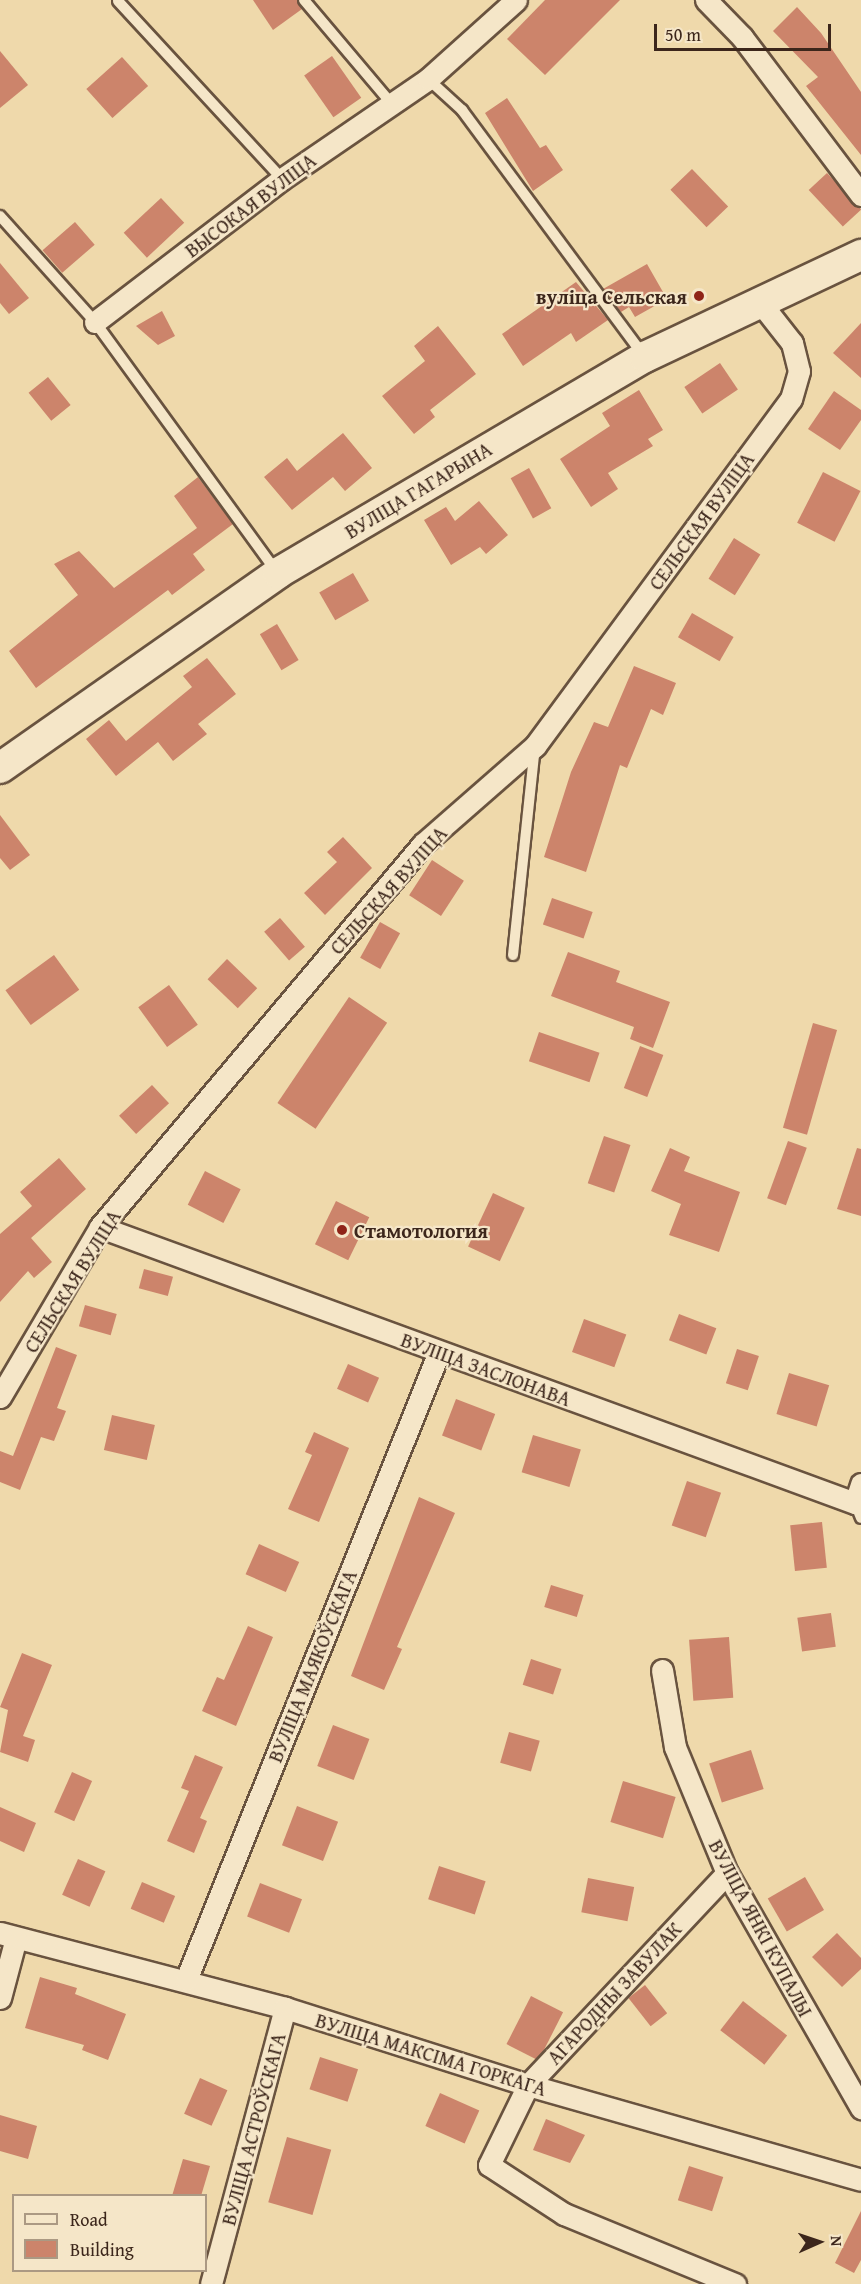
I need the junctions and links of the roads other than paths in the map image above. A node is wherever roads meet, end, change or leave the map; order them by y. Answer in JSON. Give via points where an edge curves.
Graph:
{"nodes":[{"id":1,"x":304,"y":0,"type":"edge"},
{"id":2,"x":516,"y":0,"type":"edge"},
{"id":3,"x":705,"y":0,"type":"edge"},
{"id":4,"x":118,"y":1,"type":"edge"},
{"id":5,"x":428,"y":79,"type":"junction"},
{"id":6,"x":392,"y":104,"type":"junction"},
{"id":7,"x":282,"y":179,"type":"junction"},
{"id":8,"x":861,"y":195,"type":"edge"},
{"id":9,"x":0,"y":216,"type":"edge"},
{"id":10,"x":861,"y":255,"type":"edge"},
{"id":11,"x":759,"y":301,"type":"junction"},
{"id":12,"x":95,"y":322,"type":"junction"},
{"id":13,"x":645,"y":357,"type":"junction"},
{"id":14,"x":278,"y":573,"type":"junction"},
{"id":15,"x":535,"y":747,"type":"junction"},
{"id":16,"x":0,"y":768,"type":"edge"},
{"id":17,"x":513,"y":955,"type":"dead end"},
{"id":18,"x":100,"y":1227,"type":"junction"},
{"id":19,"x":438,"y":1352,"type":"junction"},
{"id":20,"x":0,"y":1397,"type":"edge"},
{"id":21,"x":859,"y":1502,"type":"edge"},
{"id":22,"x":662,"y":1670,"type":"dead end"},
{"id":23,"x":727,"y":1873,"type":"junction"},
{"id":24,"x":8,"y":1936,"type":"edge"},
{"id":25,"x":186,"y":1980,"type":"junction"},
{"id":26,"x":0,"y":1998,"type":"edge"},
{"id":27,"x":285,"y":2008,"type":"junction"},
{"id":28,"x":528,"y":2085,"type":"junction"},
{"id":29,"x":861,"y":2108,"type":"edge"},
{"id":30,"x":861,"y":2180,"type":"edge"},
{"id":31,"x":211,"y":2284,"type":"edge"},
{"id":32,"x":735,"y":2284,"type":"edge"}],
"edges":[{"from":1,"to":6,"type":"lane"},
{"from":2,"to":5,"type":"street","name":"ВЫСОКАЯ ВУЛІЦА"},
{"from":3,"to":8,"type":"street","via":[[742,37]]},
{"from":4,"to":7,"type":"lane"},
{"from":5,"to":6,"type":"street","name":"ВЫСОКАЯ ВУЛІЦА"},
{"from":5,"to":13,"type":"lane","via":[[462,110]]},
{"from":6,"to":7,"type":"street","name":"ВЫСОКАЯ ВУЛІЦА"},
{"from":7,"to":12,"type":"street","name":"ВЫСОКАЯ ВУЛІЦА"},
{"from":9,"to":12,"type":"lane"},
{"from":10,"to":11,"type":"street","name":"ВУЛІЦА ГАГАРЫНА"},
{"from":11,"to":13,"type":"street","name":"ВУЛІЦА ГАГАРЫНА"},
{"from":11,"to":15,"type":"street","name":"СЕЛЬСКАЯ ВУЛІЦА","via":[[792,343],[799,371],[791,399]]},
{"from":12,"to":14,"type":"lane"},
{"from":13,"to":14,"type":"street","name":"ВУЛІЦА ГАГАРЫНА"},
{"from":14,"to":16,"type":"street","name":"ВУЛІЦА ГАГАРЫНА"},
{"from":15,"to":17,"type":"lane"},
{"from":15,"to":18,"type":"street","name":"СЕЛЬСКАЯ ВУЛІЦА","via":[[423,844]]},
{"from":18,"to":19,"type":"street","name":"ВУЛІЦА ЗАСЛОНАВА"},
{"from":18,"to":20,"type":"street","name":"СЕЛЬСКАЯ ВУЛІЦА"},
{"from":19,"to":21,"type":"street","name":"ВУЛІЦА ЗАСЛОНАВА"},
{"from":19,"to":25,"type":"street","name":"ВУЛІЦА МАЯКОЎСКАГА"},
{"from":22,"to":23,"type":"street","name":"ВУЛІЦА ЯНКІ КУПАЛЫ","via":[[675,1747]]},
{"from":23,"to":28,"type":"street","name":"АГАРОДНЫ ЗАВУЛАК"},
{"from":23,"to":29,"type":"street","name":"ВУЛІЦА ЯНКІ КУПАЛЫ"},
{"from":24,"to":25,"type":"street","name":"ВУЛІЦА МАКСІМА ГОРКАГА"},
{"from":24,"to":26,"type":"street"},
{"from":25,"to":27,"type":"street","name":"ВУЛІЦА МАКСІМА ГОРКАГА"},
{"from":27,"to":28,"type":"street","name":"ВУЛІЦА МАКСІМА ГОРКАГА"},
{"from":27,"to":31,"type":"street","name":"ВУЛІЦА АСТРОЎСКАГА"},
{"from":28,"to":30,"type":"street","name":"ВУЛІЦА МАКСІМА ГОРКАГА"},
{"from":28,"to":32,"type":"street","name":"АГАРОДНЫ ЗАВУЛАК","via":[[489,2165],[564,2214]]}]}
